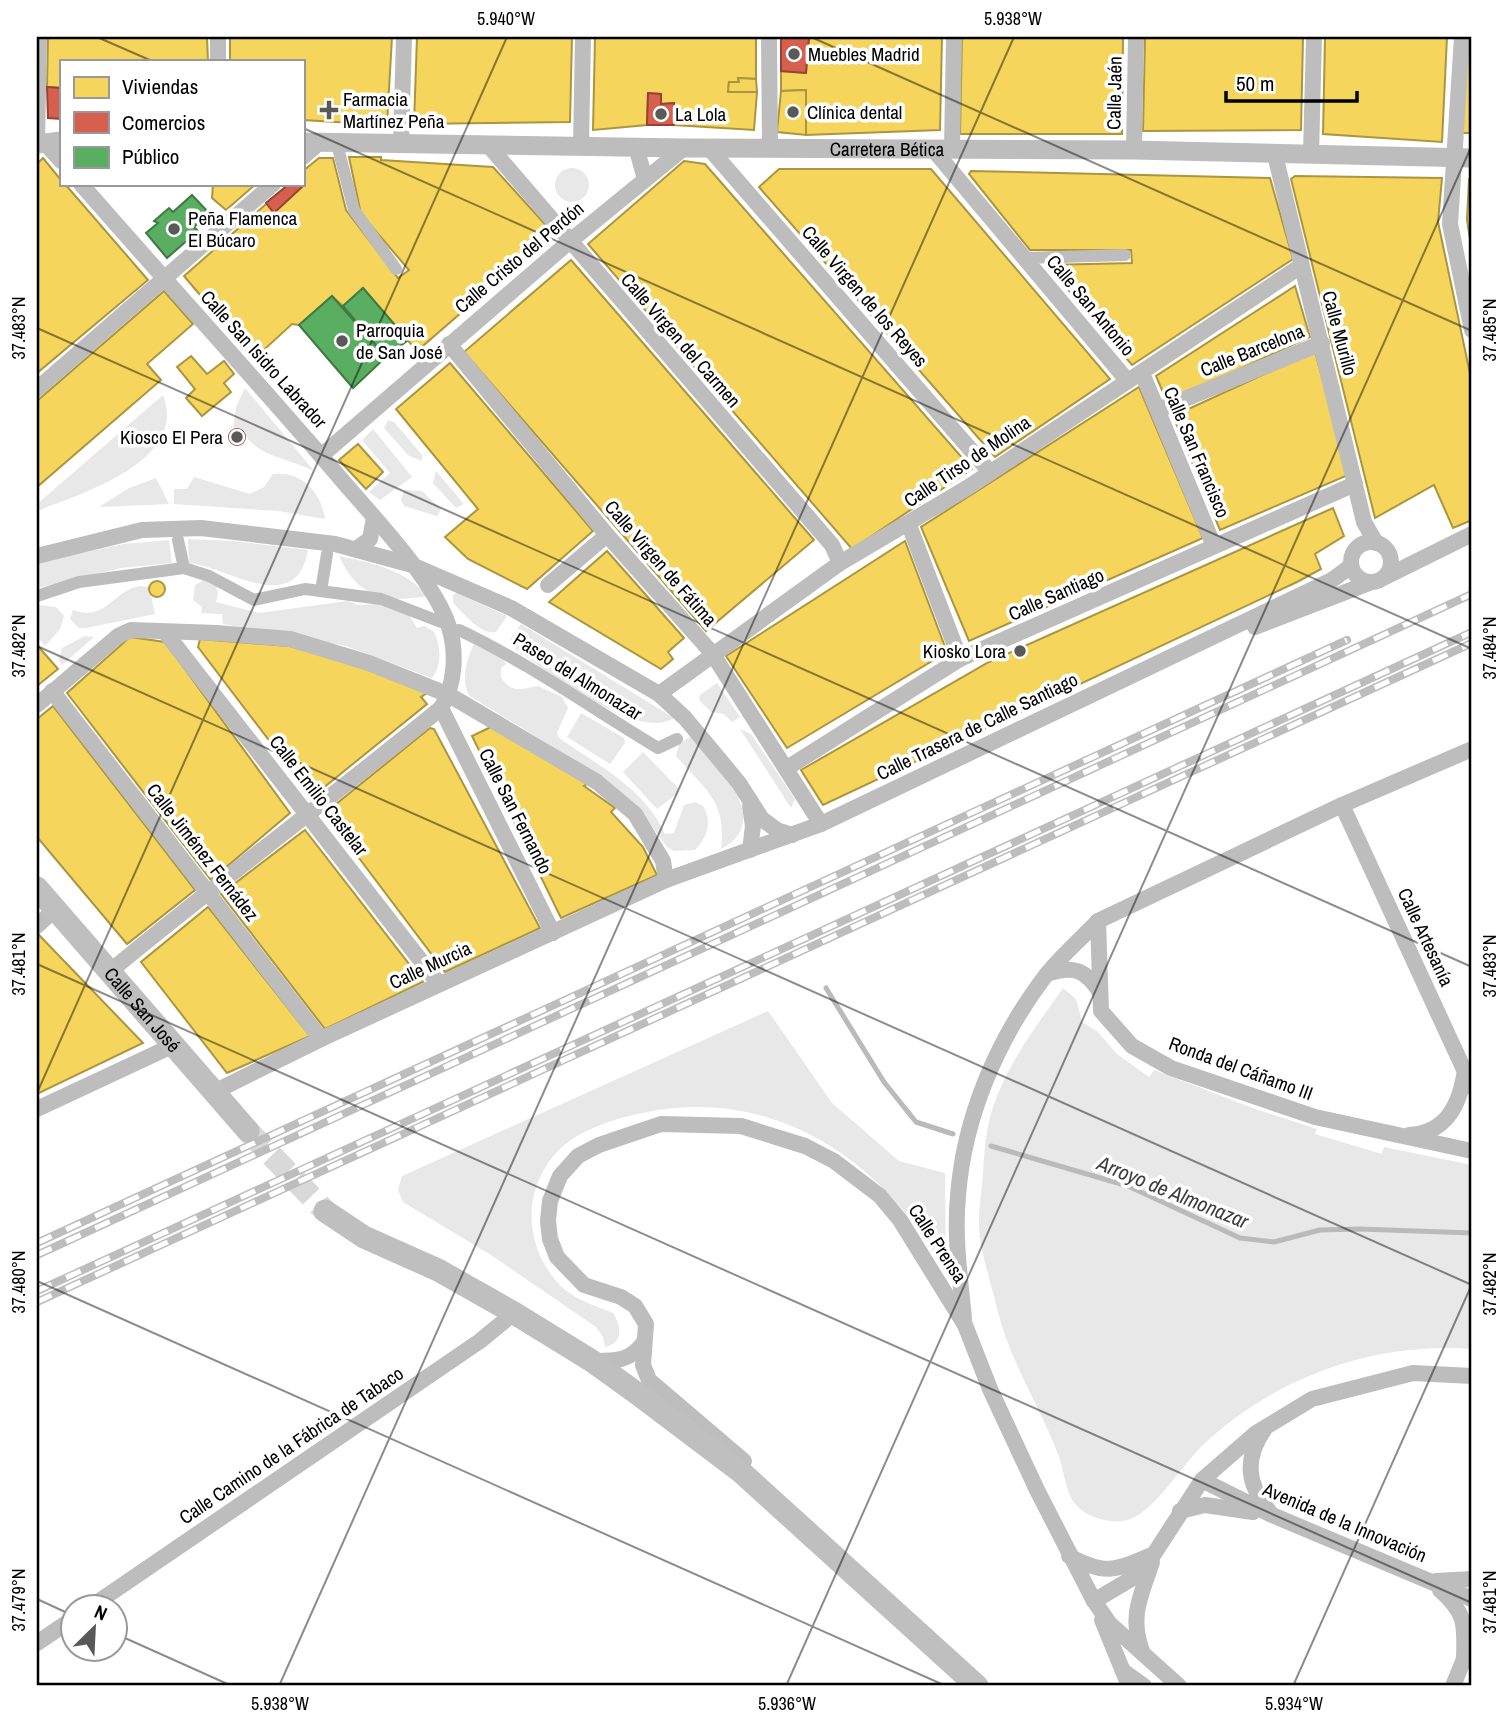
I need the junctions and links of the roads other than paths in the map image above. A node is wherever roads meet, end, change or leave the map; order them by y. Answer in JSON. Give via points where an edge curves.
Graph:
{"nodes":[{"id":1,"x":39,"y":37,"type":"edge"},
{"id":2,"x":218,"y":37,"type":"edge"},
{"id":3,"x":404,"y":37,"type":"edge"},
{"id":4,"x":583,"y":37,"type":"edge"},
{"id":5,"x":769,"y":37,"type":"edge"},
{"id":6,"x":954,"y":37,"type":"edge"},
{"id":7,"x":1136,"y":37,"type":"edge"},
{"id":8,"x":1314,"y":37,"type":"edge"},
{"id":9,"x":1462,"y":37,"type":"edge"},
{"id":10,"x":218,"y":60,"type":"edge"},
{"id":11,"x":43,"y":143,"type":"edge"},
{"id":12,"x":320,"y":143,"type":"edge"},
{"id":13,"x":401,"y":144,"type":"junction"},
{"id":14,"x":488,"y":145,"type":"junction"},
{"id":15,"x":581,"y":145,"type":"junction"},
{"id":16,"x":636,"y":147,"type":"junction"},
{"id":17,"x":770,"y":147,"type":"junction"},
{"id":18,"x":684,"y":148,"type":"junction"},
{"id":19,"x":709,"y":148,"type":"junction"},
{"id":20,"x":932,"y":148,"type":"junction"},
{"id":21,"x":952,"y":149,"type":"junction"},
{"id":22,"x":1134,"y":150,"type":"junction"},
{"id":23,"x":1275,"y":155,"type":"junction"},
{"id":24,"x":1311,"y":155,"type":"junction"},
{"id":25,"x":304,"y":157,"type":"edge"},
{"id":26,"x":1452,"y":158,"type":"junction"},
{"id":27,"x":1472,"y":158,"type":"edge"},
{"id":28,"x":60,"y":161,"type":"edge"},
{"id":29,"x":645,"y":179,"type":"junction"},
{"id":30,"x":83,"y":186,"type":"edge"},
{"id":31,"x":271,"y":186,"type":"edge"},
{"id":32,"x":569,"y":242,"type":"junction"},
{"id":33,"x":1125,"y":256,"type":"dead end"},
{"id":34,"x":1024,"y":258,"type":"junction"},
{"id":35,"x":1301,"y":266,"type":"junction"},
{"id":36,"x":396,"y":269,"type":"dead end"},
{"id":37,"x":165,"y":280,"type":"junction"},
{"id":38,"x":1472,"y":330,"type":"edge"},
{"id":39,"x":1322,"y":343,"type":"junction"},
{"id":40,"x":449,"y":344,"type":"junction"},
{"id":41,"x":1134,"y":376,"type":"junction"},
{"id":42,"x":37,"y":389,"type":"edge"},
{"id":43,"x":1158,"y":411,"type":"junction"},
{"id":44,"x":321,"y":456,"type":"junction"},
{"id":45,"x":990,"y":472,"type":"junction"},
{"id":46,"x":1355,"y":484,"type":"junction"},
{"id":47,"x":374,"y":518,"type":"junction"},
{"id":48,"x":909,"y":525,"type":"junction"},
{"id":49,"x":1472,"y":534,"type":"edge"},
{"id":50,"x":607,"y":535,"type":"junction"},
{"id":51,"x":178,"y":540,"type":"dead end"},
{"id":52,"x":1368,"y":544,"type":"junction"},
{"id":53,"x":1214,"y":546,"type":"junction"},
{"id":54,"x":356,"y":550,"type":"junction"},
{"id":55,"x":327,"y":554,"type":"dead end"},
{"id":56,"x":1389,"y":554,"type":"junction"},
{"id":57,"x":37,"y":556,"type":"edge"},
{"id":58,"x":1418,"y":559,"type":"junction"},
{"id":59,"x":840,"y":563,"type":"junction"},
{"id":60,"x":412,"y":565,"type":"junction"},
{"id":61,"x":1351,"y":566,"type":"junction"},
{"id":62,"x":184,"y":568,"type":"junction"},
{"id":63,"x":1385,"y":577,"type":"junction"},
{"id":64,"x":451,"y":582,"type":"junction"},
{"id":65,"x":1369,"y":583,"type":"junction"},
{"id":66,"x":548,"y":585,"type":"dead end"},
{"id":67,"x":321,"y":591,"type":"junction"},
{"id":68,"x":37,"y":596,"type":"edge"},
{"id":69,"x":450,"y":626,"type":"junction"},
{"id":70,"x":165,"y":632,"type":"junction"},
{"id":71,"x":712,"y":653,"type":"junction"},
{"id":72,"x":960,"y":659,"type":"junction"},
{"id":73,"x":1150,"y":664,"type":"junction"},
{"id":74,"x":52,"y":691,"type":"junction"},
{"id":75,"x":659,"y":694,"type":"junction"},
{"id":76,"x":445,"y":701,"type":"junction"},
{"id":77,"x":37,"y":705,"type":"edge"},
{"id":78,"x":677,"y":739,"type":"dead end"},
{"id":79,"x":1472,"y":749,"type":"edge"},
{"id":80,"x":786,"y":768,"type":"junction"},
{"id":81,"x":750,"y":803,"type":"junction"},
{"id":82,"x":1342,"y":805,"type":"junction"},
{"id":83,"x":310,"y":816,"type":"junction"},
{"id":84,"x":821,"y":824,"type":"junction"},
{"id":85,"x":792,"y":835,"type":"junction"},
{"id":86,"x":750,"y":850,"type":"junction"},
{"id":87,"x":663,"y":861,"type":"junction"},
{"id":88,"x":713,"y":863,"type":"junction"},
{"id":89,"x":666,"y":880,"type":"junction"},
{"id":90,"x":37,"y":888,"type":"edge"},
{"id":91,"x":206,"y":891,"type":"junction"},
{"id":92,"x":55,"y":909,"type":"junction"},
{"id":93,"x":1098,"y":922,"type":"junction"},
{"id":94,"x":37,"y":926,"type":"edge"},
{"id":95,"x":553,"y":933,"type":"junction"},
{"id":96,"x":108,"y":973,"type":"junction"},
{"id":97,"x":1047,"y":974,"type":"junction"},
{"id":98,"x":439,"y":984,"type":"junction"},
{"id":99,"x":1101,"y":992,"type":"junction"},
{"id":100,"x":321,"y":1039,"type":"junction"},
{"id":101,"x":174,"y":1045,"type":"junction"},
{"id":102,"x":1465,"y":1070,"type":"junction"},
{"id":103,"x":1472,"y":1087,"type":"edge"},
{"id":104,"x":214,"y":1092,"type":"junction"},
{"id":105,"x":37,"y":1110,"type":"edge"},
{"id":106,"x":248,"y":1131,"type":"tunnel mouth"},
{"id":107,"x":1398,"y":1135,"type":"junction"},
{"id":108,"x":1472,"y":1151,"type":"edge"},
{"id":109,"x":325,"y":1211,"type":"tunnel mouth"},
{"id":110,"x":514,"y":1313,"type":"junction"},
{"id":111,"x":965,"y":1325,"type":"junction"},
{"id":112,"x":645,"y":1340,"type":"junction"},
{"id":113,"x":592,"y":1361,"type":"junction"},
{"id":114,"x":1472,"y":1376,"type":"edge"},
{"id":115,"x":1266,"y":1426,"type":"junction"},
{"id":116,"x":1202,"y":1480,"type":"junction"},
{"id":117,"x":762,"y":1492,"type":"junction"},
{"id":118,"x":1180,"y":1511,"type":"junction"},
{"id":119,"x":1272,"y":1515,"type":"junction"},
{"id":120,"x":1154,"y":1554,"type":"junction"},
{"id":121,"x":1068,"y":1555,"type":"junction"},
{"id":122,"x":1472,"y":1579,"type":"edge"},
{"id":123,"x":1430,"y":1582,"type":"junction"},
{"id":124,"x":110,"y":1594,"type":"edge"},
{"id":125,"x":1472,"y":1599,"type":"edge"},
{"id":126,"x":1094,"y":1601,"type":"junction"},
{"id":127,"x":60,"y":1627,"type":"edge"},
{"id":128,"x":1472,"y":1637,"type":"edge"},
{"id":129,"x":37,"y":1643,"type":"edge"},
{"id":130,"x":1468,"y":1653,"type":"edge"},
{"id":131,"x":1143,"y":1654,"type":"junction"},
{"id":132,"x":1121,"y":1669,"type":"junction"},
{"id":133,"x":977,"y":1686,"type":"edge"},
{"id":134,"x":1129,"y":1686,"type":"edge"},
{"id":135,"x":1144,"y":1686,"type":"edge"},
{"id":136,"x":1179,"y":1686,"type":"edge"},
{"id":137,"x":1453,"y":1686,"type":"edge"}],
"edges":[{"from":1,"to":11,"type":"street"},
{"from":2,"to":10,"type":"street"},
{"from":3,"to":13,"type":"street"},
{"from":4,"to":15,"type":"street"},
{"from":5,"to":17,"type":"street"},
{"from":6,"to":21,"type":"street"},
{"from":7,"to":22,"type":"street","name":"Calle Jaén"},
{"from":8,"to":24,"type":"street"},
{"from":9,"to":26,"type":"street"},
{"from":11,"to":28,"type":"street"},
{"from":12,"to":13,"type":"street","name":"Carretera Bética"},
{"from":12,"to":25,"type":"street"},
{"from":12,"to":36,"type":"street","via":[[354,210]]},
{"from":13,"to":14,"type":"street","name":"Carretera Bética"},
{"from":14,"to":15,"type":"street","name":"Carretera Bética"},
{"from":14,"to":32,"type":"street","name":"Calle Virgen del Carmen"},
{"from":15,"to":16,"type":"street","name":"Carretera Bética"},
{"from":16,"to":18,"type":"street","name":"Carretera Bética"},
{"from":16,"to":29,"type":"street"},
{"from":17,"to":19,"type":"street","name":"Carretera Bética"},
{"from":17,"to":20,"type":"street","name":"Carretera Bética"},
{"from":18,"to":19,"type":"street","name":"Carretera Bética"},
{"from":18,"to":29,"type":"street","name":"Calle Cristo del Perdón"},
{"from":19,"to":45,"type":"street","name":"Calle Virgen de los Reyes"},
{"from":20,"to":21,"type":"street","name":"Carretera Bética"},
{"from":20,"to":34,"type":"street","name":"Calle San Antonio"},
{"from":21,"to":22,"type":"street","name":"Carretera Bética"},
{"from":22,"to":23,"type":"street","name":"Carretera Bética"},
{"from":23,"to":24,"type":"street","name":"Carretera Bética"},
{"from":23,"to":35,"type":"street","name":"Calle Murillo"},
{"from":24,"to":26,"type":"street","name":"Carretera Bética"},
{"from":26,"to":27,"type":"street","name":"Carretera Bética"},
{"from":26,"to":38,"type":"street","via":[[1450,224]]},
{"from":29,"to":32,"type":"street","name":"Calle Cristo del Perdón"},
{"from":30,"to":37,"type":"street","name":"Calle San Isidro Labrador"},
{"from":31,"to":37,"type":"street"},
{"from":32,"to":40,"type":"street","name":"Calle Cristo del Perdón"},
{"from":32,"to":59,"type":"street","name":"Calle Virgen del Carmen","via":[[832,545]]},
{"from":33,"to":34,"type":"street","name":"Calle San Antonio"},
{"from":34,"to":41,"type":"street","name":"Calle San Antonio"},
{"from":35,"to":39,"type":"street","name":"Calle Murillo"},
{"from":35,"to":41,"type":"street","name":"Calle Tirso de Molina"},
{"from":37,"to":42,"type":"street"},
{"from":37,"to":44,"type":"street","name":"Calle San Isidro Labrador"},
{"from":39,"to":43,"type":"street","name":"Calle Barcelona"},
{"from":39,"to":46,"type":"street","name":"Calle Murillo"},
{"from":40,"to":44,"type":"street","name":"Calle Cristo del Perdón"},
{"from":40,"to":50,"type":"street","name":"Calle Virgen de Fátima"},
{"from":41,"to":43,"type":"street","name":"Calle San Francisco"},
{"from":41,"to":45,"type":"street","name":"Calle Tirso de Molina"},
{"from":43,"to":53,"type":"street","name":"Calle San Francisco"},
{"from":44,"to":47,"type":"street","name":"Calle San Isidro Labrador"},
{"from":45,"to":48,"type":"street","name":"Calle Tirso de Molina"},
{"from":46,"to":52,"type":"street","name":"Calle Murillo"},
{"from":46,"to":53,"type":"street","name":"Calle Santiago"},
{"from":47,"to":54,"type":"street","via":[[370,539]]},
{"from":47,"to":60,"type":"street","name":"Calle San Isidro Labrador"},
{"from":48,"to":59,"type":"street","name":"Calle Tirso de Molina"},
{"from":48,"to":72,"type":"street"},
{"from":49,"to":58,"type":"street"},
{"from":50,"to":66,"type":"street"},
{"from":50,"to":71,"type":"street","name":"Calle Virgen de Fátima"},
{"from":51,"to":62,"type":"street"},
{"from":52,"to":56,"type":"street"},
{"from":52,"to":61,"type":"street","via":[[1352,554]]},
{"from":53,"to":72,"type":"street","name":"Calle Santiago"},
{"from":54,"to":57,"type":"street","via":[[201,528],[142,530]]},
{"from":54,"to":60,"type":"street"},
{"from":55,"to":67,"type":"street"},
{"from":56,"to":58,"type":"street"},
{"from":56,"to":63,"type":"street","via":[[1391,567]]},
{"from":58,"to":63,"type":"street"},
{"from":59,"to":71,"type":"street","name":"Calle Tirso de Molina"},
{"from":60,"to":64,"type":"street"},
{"from":60,"to":69,"type":"street","name":"Calle San Isidro Labrador"},
{"from":61,"to":65,"type":"street","via":[[1357,578]]},
{"from":61,"to":73,"type":"street","name":"Calle Trasera de Calle Santiago","via":[[1332,580]]},
{"from":62,"to":67,"type":"street","name":"Paseo del Almonazar","via":[[254,600],[305,589]]},
{"from":62,"to":68,"type":"street","name":"Paseo del Almonazar","via":[[79,582]]},
{"from":63,"to":65,"type":"street"},
{"from":64,"to":69,"type":"street","via":[[446,603]]},
{"from":64,"to":75,"type":"street","via":[[510,608]]},
{"from":65,"to":73,"type":"street","name":"Calle Trasera de Calle Santiago"},
{"from":67,"to":69,"type":"street","name":"Paseo del Almonazar","via":[[381,599]]},
{"from":69,"to":76,"type":"street","via":[[453,666]]},
{"from":69,"to":78,"type":"street","name":"Paseo del Almonazar","via":[[515,657],[657,748]]},
{"from":70,"to":74,"type":"street","via":[[131,630],[118,636]]},
{"from":70,"to":76,"type":"street","via":[[290,639],[369,663]]},
{"from":70,"to":83,"type":"street","name":"Calle Emilio Castelar"},
{"from":71,"to":75,"type":"street","name":"Calle Tirso de Molina"},
{"from":71,"to":80,"type":"street","name":"Calle Virgen de Fátima"},
{"from":72,"to":80,"type":"street","name":"Calle Santiago"},
{"from":73,"to":84,"type":"street","name":"Calle Trasera de Calle Santiago"},
{"from":74,"to":77,"type":"street"},
{"from":74,"to":91,"type":"street","name":"Calle Jiménez Fernádez"},
{"from":75,"to":81,"type":"street","via":[[713,751]]},
{"from":76,"to":83,"type":"street"},
{"from":76,"to":87,"type":"street","via":[[597,782],[635,814]]},
{"from":76,"to":95,"type":"street","name":"Calle San Fernando"},
{"from":79,"to":82,"type":"street"},
{"from":80,"to":84,"type":"street","name":"Calle Virgen de Fátima"},
{"from":81,"to":85,"type":"street","via":[[762,819]]},
{"from":81,"to":86,"type":"street"},
{"from":82,"to":93,"type":"street"},
{"from":82,"to":102,"type":"street","name":"Calle Artesanía"},
{"from":83,"to":91,"type":"street"},
{"from":83,"to":98,"type":"street","name":"Calle Emilio Castelar"},
{"from":84,"to":85,"type":"street","name":"Calle Trasera de Calle Santiago"},
{"from":85,"to":86,"type":"street","name":"Calle Trasera de Calle Santiago"},
{"from":86,"to":88,"type":"street","name":"Calle Murcia"},
{"from":87,"to":88,"type":"street"},
{"from":87,"to":89,"type":"street"},
{"from":88,"to":89,"type":"street","name":"Calle Murcia"},
{"from":89,"to":95,"type":"street","name":"Calle Murcia"},
{"from":90,"to":92,"type":"main road","name":"Calle San José"},
{"from":91,"to":96,"type":"street"},
{"from":91,"to":100,"type":"street","name":"Calle Jiménez Fernádez"},
{"from":92,"to":94,"type":"street"},
{"from":92,"to":96,"type":"main road","name":"Calle San José"},
{"from":93,"to":97,"type":"street"},
{"from":93,"to":99,"type":"street","name":"Ronda del Cáñamo III"},
{"from":95,"to":98,"type":"street","name":"Calle Murcia"},
{"from":96,"to":101,"type":"main road","name":"Calle San José"},
{"from":97,"to":99,"type":"street","via":[[1081,970]]},
{"from":97,"to":111,"type":"street","via":[[1011,1030],[977,1098],[958,1194],[957,1253]]},
{"from":98,"to":100,"type":"street","name":"Calle Murcia"},
{"from":99,"to":107,"type":"street","name":"Ronda del Cáñamo III","via":[[1101,1011],[1132,1046],[1171,1068],[1315,1117]]},
{"from":100,"to":104,"type":"street","name":"Calle Murcia"},
{"from":101,"to":104,"type":"main road","name":"Calle San José"},
{"from":101,"to":105,"type":"street"},
{"from":102,"to":103,"type":"street","name":"Calle Artesanía"},
{"from":102,"to":107,"type":"street","via":[[1456,1107],[1447,1119],[1427,1132]]},
{"from":104,"to":106,"type":"main road","name":"Calle San José"},
{"from":107,"to":108,"type":"street","name":"Ronda del Cáñamo III"},
{"from":109,"to":110,"type":"main road","via":[[364,1237],[438,1270]]},
{"from":110,"to":113,"type":"main road"},
{"from":110,"to":124,"type":"street","name":"Calle Camino de la Fábrica de Tabaco","via":[[480,1341]]},
{"from":111,"to":112,"type":"street","name":"Calle Prensa","via":[[900,1220],[880,1196],[834,1161],[784,1138],[741,1126],[661,1124],[578,1156],[560,1176],[548,1221],[557,1257],[568,1271],[583,1284],[635,1306],[646,1324]]},
{"from":111,"to":121,"type":"street","name":"Calle Prensa"},
{"from":112,"to":113,"type":"street","via":[[626,1359]]},
{"from":112,"to":117,"type":"street","name":"Calle Prensa","via":[[643,1365],[649,1380],[752,1469]]},
{"from":113,"to":117,"type":"main road"},
{"from":114,"to":115,"type":"street","via":[[1413,1373],[1312,1399]]},
{"from":115,"to":116,"type":"street"},
{"from":115,"to":119,"type":"street","via":[[1249,1472],[1254,1493]]},
{"from":116,"to":118,"type":"street"},
{"from":116,"to":119,"type":"street","name":"Avenida de la Innovación"},
{"from":117,"to":133,"type":"main road"},
{"from":118,"to":119,"type":"street","via":[[1205,1504]]},
{"from":118,"to":120,"type":"street"},
{"from":119,"to":123,"type":"street","name":"Avenida de la Innovación"},
{"from":120,"to":121,"type":"street","via":[[1103,1571]]},
{"from":120,"to":126,"type":"street","via":[[1132,1579]]},
{"from":120,"to":131,"type":"street","via":[[1136,1611],[1135,1631]]},
{"from":121,"to":126,"type":"street","name":"Calle Prensa"},
{"from":122,"to":123,"type":"street"},
{"from":123,"to":125,"type":"street","name":"Avenida de la Innovación"},
{"from":123,"to":130,"type":"street","via":[[1456,1605],[1465,1623]]},
{"from":126,"to":131,"type":"street","via":[[1110,1624]]},
{"from":126,"to":132,"type":"street"},
{"from":127,"to":129,"type":"street"},
{"from":128,"to":130,"type":"street"},
{"from":130,"to":137,"type":"street"},
{"from":131,"to":136,"type":"street"},
{"from":132,"to":134,"type":"street"},
{"from":132,"to":135,"type":"street"}]}
